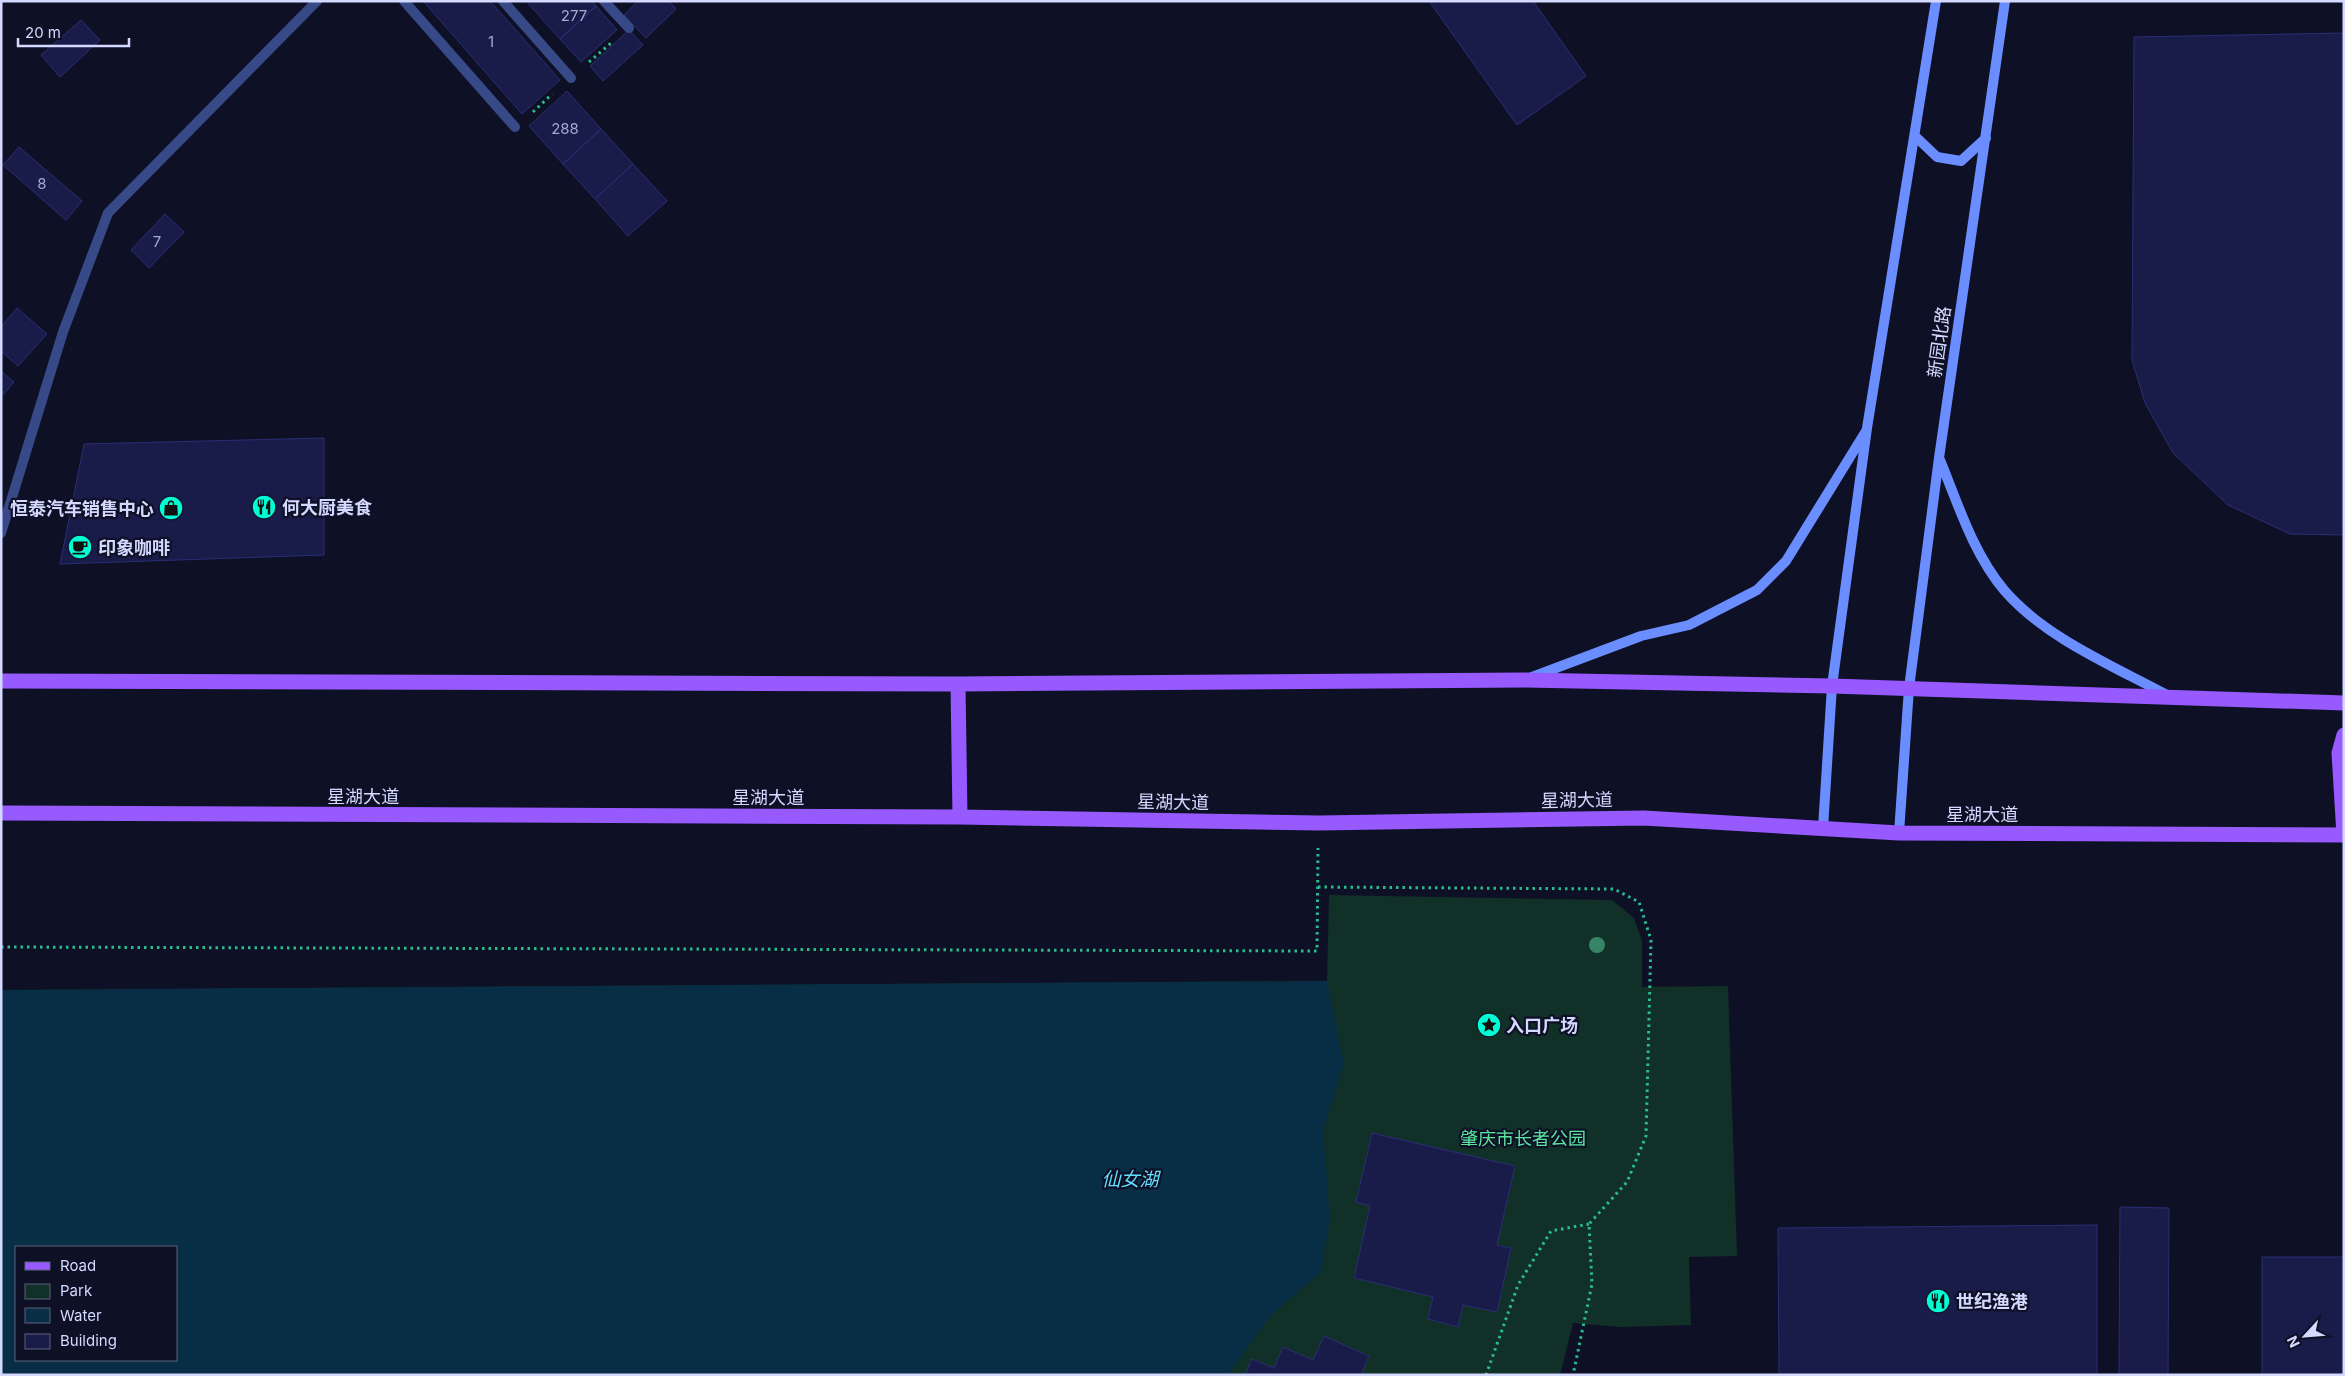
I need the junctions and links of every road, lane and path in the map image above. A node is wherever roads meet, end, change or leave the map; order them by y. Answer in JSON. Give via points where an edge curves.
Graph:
{"nodes":[{"id":1,"x":317,"y":1,"type":"edge"},
{"id":2,"x":404,"y":1,"type":"edge"},
{"id":3,"x":503,"y":1,"type":"edge"},
{"id":4,"x":604,"y":1,"type":"edge"},
{"id":5,"x":1936,"y":1,"type":"edge"},
{"id":6,"x":2005,"y":1,"type":"edge"},
{"id":7,"x":629,"y":28,"type":"dead end"},
{"id":8,"x":571,"y":78,"type":"dead end"},
{"id":9,"x":515,"y":127,"type":"dead end"},
{"id":10,"x":1916,"y":137,"type":"junction"},
{"id":11,"x":1986,"y":138,"type":"junction"},
{"id":12,"x":1867,"y":428,"type":"junction"},
{"id":13,"x":1939,"y":458,"type":"junction"},
{"id":14,"x":1,"y":533,"type":"edge"},
{"id":15,"x":1525,"y":680,"type":"junction"},
{"id":16,"x":1,"y":681,"type":"edge"},
{"id":17,"x":958,"y":684,"type":"junction"},
{"id":18,"x":1832,"y":686,"type":"junction"},
{"id":19,"x":1909,"y":688,"type":"junction"},
{"id":20,"x":2172,"y":698,"type":"junction"},
{"id":21,"x":2344,"y":703,"type":"edge"},
{"id":22,"x":2344,"y":735,"type":"edge"},
{"id":23,"x":1,"y":813,"type":"edge"},
{"id":24,"x":960,"y":817,"type":"junction"},
{"id":25,"x":1319,"y":823,"type":"junction"},
{"id":26,"x":1823,"y":828,"type":"junction"},
{"id":27,"x":1899,"y":833,"type":"junction"},
{"id":28,"x":2344,"y":835,"type":"edge"},
{"id":29,"x":1318,"y":886,"type":"junction"},
{"id":30,"x":1,"y":947,"type":"edge"},
{"id":31,"x":1589,"y":1224,"type":"junction"},
{"id":32,"x":1486,"y":1375,"type":"edge"},
{"id":33,"x":1573,"y":1375,"type":"edge"}],
"edges":[{"from":1,"to":14,"type":"street","via":[[108,213],[63,332]]},
{"from":2,"to":9,"type":"street"},
{"from":3,"to":8,"type":"street"},
{"from":4,"to":7,"type":"street"},
{"from":5,"to":10,"type":"main road"},
{"from":6,"to":11,"type":"main road","name":"新园北路"},
{"from":10,"to":11,"type":"main road","via":[[1937,158],[1961,161]]},
{"from":10,"to":12,"type":"main road"},
{"from":11,"to":13,"type":"main road","name":"新园北路"},
{"from":12,"to":15,"type":"main road","via":[[1786,561],[1757,590],[1689,625],[1641,636]]},
{"from":12,"to":18,"type":"main road"},
{"from":13,"to":19,"type":"main road","name":"新园北路"},
{"from":13,"to":20,"type":"main road","via":[[1975,547],[2004,590],[2034,619],[2076,646]]},
{"from":15,"to":17,"type":"main road"},
{"from":15,"to":18,"type":"main road"},
{"from":16,"to":17,"type":"main road"},
{"from":17,"to":24,"type":"main road"},
{"from":18,"to":19,"type":"main road"},
{"from":18,"to":26,"type":"main road"},
{"from":19,"to":20,"type":"main road"},
{"from":19,"to":27,"type":"main road","name":"新园北路"},
{"from":20,"to":21,"type":"main road"},
{"from":22,"to":28,"type":"main road","via":[[2339,753]]},
{"from":23,"to":24,"type":"main road","name":"星湖大道"},
{"from":24,"to":25,"type":"main road","name":"星湖大道"},
{"from":25,"to":26,"type":"main road","name":"星湖大道","via":[[1644,818]]},
{"from":25,"to":29,"type":"path"},
{"from":26,"to":27,"type":"main road","name":"星湖大道"},
{"from":27,"to":28,"type":"main road","name":"星湖大道"},
{"from":29,"to":30,"type":"path","via":[[1317,951]]},
{"from":29,"to":31,"type":"path","via":[[1614,889],[1638,902],[1651,940],[1646,1136],[1627,1182]]},
{"from":31,"to":32,"type":"path","via":[[1551,1231],[1518,1286]]},
{"from":31,"to":33,"type":"path","via":[[1592,1284]]}]}
